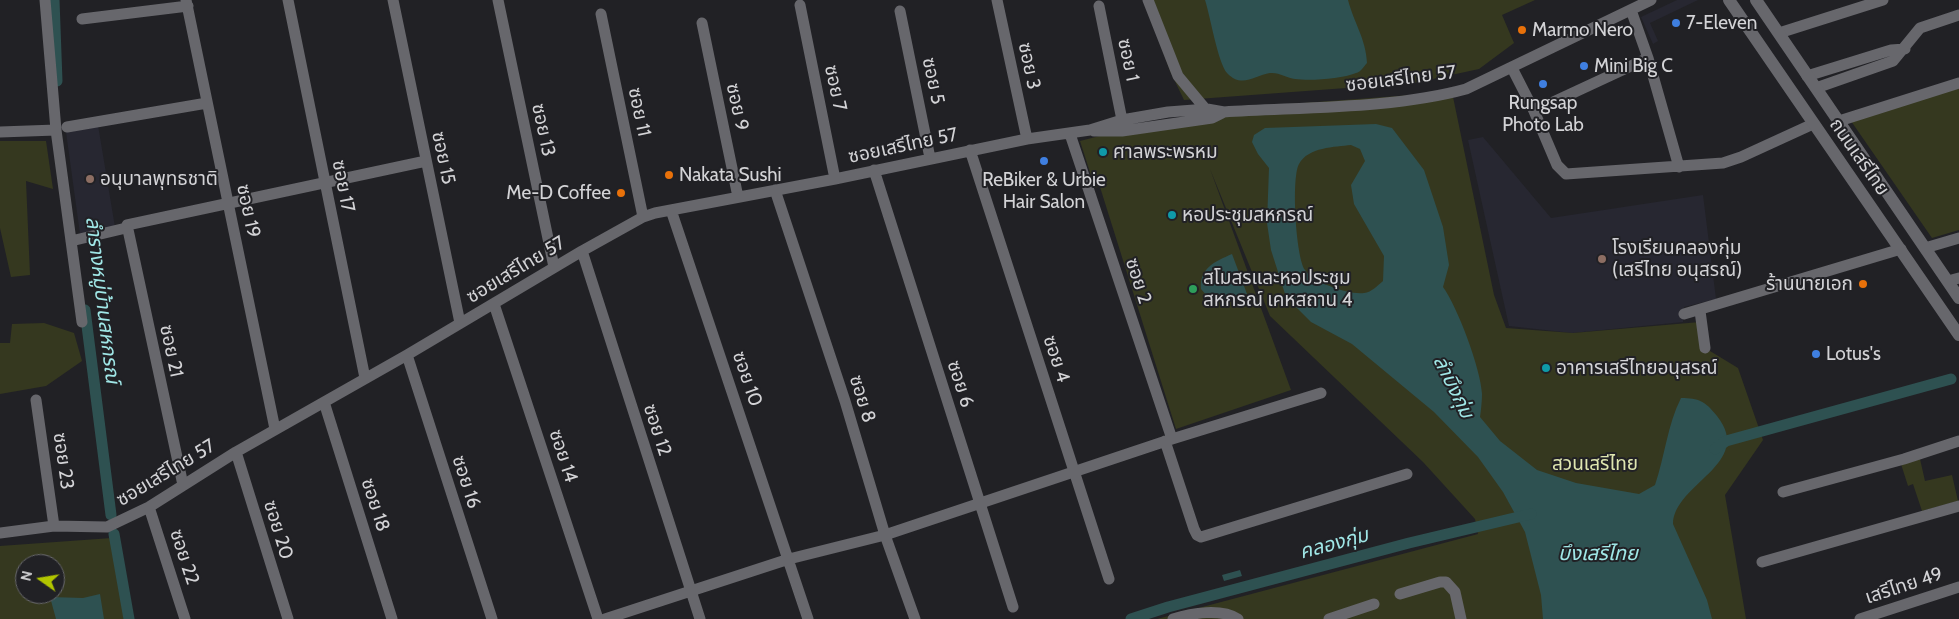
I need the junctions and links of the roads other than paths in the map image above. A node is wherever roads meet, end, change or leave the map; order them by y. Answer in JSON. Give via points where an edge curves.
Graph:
{"nodes":[{"id":1,"x":45,"y":0,"type":"edge"},
{"id":2,"x":288,"y":0,"type":"edge"},
{"id":3,"x":393,"y":0,"type":"edge"},
{"id":4,"x":498,"y":0,"type":"edge"},
{"id":5,"x":997,"y":0,"type":"edge"},
{"id":6,"x":1148,"y":0,"type":"edge"},
{"id":7,"x":1651,"y":0,"type":"edge"},
{"id":8,"x":1729,"y":0,"type":"edge"},
{"id":9,"x":1756,"y":0,"type":"edge"},
{"id":10,"x":1883,"y":0,"type":"edge"},
{"id":11,"x":187,"y":3,"type":"edge"},
{"id":12,"x":800,"y":5,"type":"dead end"},
{"id":13,"x":1099,"y":6,"type":"dead end"},
{"id":14,"x":1631,"y":10,"type":"junction"},
{"id":15,"x":900,"y":11,"type":"dead end"},
{"id":16,"x":601,"y":14,"type":"dead end"},
{"id":17,"x":1959,"y":15,"type":"edge"},
{"id":18,"x":82,"y":19,"type":"dead end"},
{"id":19,"x":702,"y":23,"type":"dead end"},
{"id":20,"x":1779,"y":33,"type":"junction"},
{"id":21,"x":1648,"y":58,"type":"junction"},
{"id":22,"x":1512,"y":68,"type":"junction"},
{"id":23,"x":1845,"y":71,"type":"junction"},
{"id":24,"x":1807,"y":76,"type":"junction"},
{"id":25,"x":1959,"y":83,"type":"edge"},
{"id":26,"x":1816,"y":88,"type":"junction"},
{"id":27,"x":207,"y":103,"type":"junction"},
{"id":28,"x":1534,"y":111,"type":"junction"},
{"id":29,"x":1209,"y":113,"type":"junction"},
{"id":30,"x":1122,"y":120,"type":"junction"},
{"id":31,"x":1839,"y":122,"type":"junction"},
{"id":32,"x":1813,"y":124,"type":"junction"},
{"id":33,"x":61,"y":129,"type":"junction"},
{"id":34,"x":1090,"y":130,"type":"junction"},
{"id":35,"x":0,"y":132,"type":"edge"},
{"id":36,"x":1070,"y":134,"type":"junction"},
{"id":37,"x":1026,"y":139,"type":"junction"},
{"id":38,"x":970,"y":150,"type":"junction"},
{"id":39,"x":930,"y":158,"type":"junction"},
{"id":40,"x":426,"y":161,"type":"junction"},
{"id":41,"x":1680,"y":167,"type":"junction"},
{"id":42,"x":874,"y":170,"type":"junction"},
{"id":43,"x":835,"y":179,"type":"junction"},
{"id":44,"x":325,"y":184,"type":"junction"},
{"id":45,"x":774,"y":190,"type":"junction"},
{"id":46,"x":738,"y":197,"type":"junction"},
{"id":47,"x":229,"y":203,"type":"junction"},
{"id":48,"x":671,"y":210,"type":"junction"},
{"id":49,"x":643,"y":217,"type":"junction"},
{"id":50,"x":127,"y":226,"type":"junction"},
{"id":51,"x":1959,"y":238,"type":"edge"},
{"id":52,"x":76,"y":240,"type":"junction"},
{"id":53,"x":1925,"y":248,"type":"junction"},
{"id":54,"x":1901,"y":249,"type":"junction"},
{"id":55,"x":582,"y":251,"type":"junction"},
{"id":56,"x":554,"y":267,"type":"junction"},
{"id":57,"x":1953,"y":280,"type":"edge"},
{"id":58,"x":1959,"y":298,"type":"edge"},
{"id":59,"x":494,"y":304,"type":"junction"},
{"id":60,"x":1700,"y":311,"type":"junction"},
{"id":61,"x":1684,"y":314,"type":"dead end"},
{"id":62,"x":82,"y":322,"type":"dead end"},
{"id":63,"x":460,"y":323,"type":"junction"},
{"id":64,"x":1959,"y":335,"type":"edge"},
{"id":65,"x":1705,"y":348,"type":"dead end"},
{"id":66,"x":407,"y":355,"type":"junction"},
{"id":67,"x":365,"y":378,"type":"junction"},
{"id":68,"x":1321,"y":393,"type":"dead end"},
{"id":69,"x":36,"y":400,"type":"dead end"},
{"id":70,"x":324,"y":402,"type":"junction"},
{"id":71,"x":275,"y":429,"type":"junction"},
{"id":72,"x":1168,"y":440,"type":"junction"},
{"id":73,"x":1959,"y":441,"type":"edge"},
{"id":74,"x":236,"y":452,"type":"junction"},
{"id":75,"x":1074,"y":474,"type":"junction"},
{"id":76,"x":1407,"y":474,"type":"dead end"},
{"id":77,"x":182,"y":485,"type":"junction"},
{"id":78,"x":1782,"y":492,"type":"dead end"},
{"id":79,"x":980,"y":503,"type":"junction"},
{"id":80,"x":1959,"y":506,"type":"edge"},
{"id":81,"x":149,"y":507,"type":"junction"},
{"id":82,"x":54,"y":526,"type":"junction"},
{"id":83,"x":0,"y":533,"type":"edge"},
{"id":84,"x":885,"y":535,"type":"junction"},
{"id":85,"x":789,"y":559,"type":"junction"},
{"id":86,"x":1762,"y":562,"type":"dead end"},
{"id":87,"x":1109,"y":579,"type":"dead end"},
{"id":88,"x":1959,"y":587,"type":"edge"},
{"id":89,"x":690,"y":590,"type":"junction"},
{"id":90,"x":1400,"y":594,"type":"dead end"},
{"id":91,"x":1374,"y":604,"type":"dead end"},
{"id":92,"x":1013,"y":607,"type":"dead end"},
{"id":93,"x":1191,"y":617,"type":"edge"},
{"id":94,"x":186,"y":619,"type":"edge"},
{"id":95,"x":288,"y":619,"type":"edge"},
{"id":96,"x":392,"y":619,"type":"edge"},
{"id":97,"x":492,"y":619,"type":"edge"},
{"id":98,"x":598,"y":619,"type":"edge"},
{"id":99,"x":605,"y":619,"type":"edge"},
{"id":100,"x":700,"y":619,"type":"edge"},
{"id":101,"x":808,"y":619,"type":"edge"},
{"id":102,"x":915,"y":619,"type":"edge"},
{"id":103,"x":1173,"y":619,"type":"edge"},
{"id":104,"x":1238,"y":619,"type":"edge"},
{"id":105,"x":1329,"y":619,"type":"edge"},
{"id":106,"x":1460,"y":619,"type":"edge"},
{"id":107,"x":1860,"y":619,"type":"edge"}],
"edges":[{"from":1,"to":33,"type":"street"},
{"from":2,"to":44,"type":"street","name":"ซอย 17"},
{"from":3,"to":40,"type":"street","name":"ซอย 15"},
{"from":4,"to":56,"type":"street","name":"ซอย 13"},
{"from":5,"to":37,"type":"street","name":"ซอย 3"},
{"from":6,"to":29,"type":"street","via":[[1178,76]]},
{"from":7,"to":14,"type":"street","name":"ซอยเสรีไทย 57"},
{"from":8,"to":32,"type":"main road","name":"ถนนเสรีไทย"},
{"from":9,"to":20,"type":"main road","name":"ถนนเสรีไทย"},
{"from":10,"to":20,"type":"street"},
{"from":11,"to":18,"type":"street"},
{"from":11,"to":27,"type":"street","name":"ซอย 19"},
{"from":12,"to":43,"type":"street","name":"ซอย 7"},
{"from":13,"to":30,"type":"street","name":"ซอย 1"},
{"from":14,"to":21,"type":"street"},
{"from":14,"to":22,"type":"street","name":"ซอยเสรีไทย 57"},
{"from":15,"to":39,"type":"street","name":"ซอย 5"},
{"from":16,"to":49,"type":"street","name":"ซอย 11"},
{"from":17,"to":23,"type":"street","via":[[1920,28],[1893,61]]},
{"from":19,"to":46,"type":"street","name":"ซอย 9"},
{"from":20,"to":24,"type":"main road","name":"ถนนเสรีไทย"},
{"from":21,"to":28,"type":"street"},
{"from":21,"to":41,"type":"street"},
{"from":22,"to":28,"type":"street"},
{"from":22,"to":29,"type":"street","name":"ซอยเสรีไทย 57","via":[[1466,89],[1434,97]]},
{"from":23,"to":24,"type":"street"},
{"from":23,"to":26,"type":"street"},
{"from":24,"to":26,"type":"main road","name":"ถนนเสรีไทย"},
{"from":25,"to":31,"type":"street"},
{"from":26,"to":31,"type":"main road","name":"ถนนเสรีไทย"},
{"from":27,"to":33,"type":"street"},
{"from":27,"to":47,"type":"street","name":"ซอย 19"},
{"from":28,"to":41,"type":"street","via":[[1557,165],[1566,174]]},
{"from":29,"to":30,"type":"street","name":"ซอยเสรีไทย 57","via":[[1177,110]]},
{"from":29,"to":34,"type":"street","name":"ซอยเสรีไทย 57","via":[[1122,131]]},
{"from":30,"to":34,"type":"street","name":"ซอยเสรีไทย 57"},
{"from":31,"to":53,"type":"main road","name":"ถนนเสรีไทย"},
{"from":32,"to":41,"type":"street","via":[[1724,163]]},
{"from":32,"to":54,"type":"main road","name":"ถนนเสรีไทย"},
{"from":33,"to":35,"type":"street"},
{"from":33,"to":52,"type":"street"},
{"from":34,"to":36,"type":"street","name":"ซอยเสรีไทย 57"},
{"from":36,"to":37,"type":"street","name":"ซอยเสรีไทย 57"},
{"from":36,"to":72,"type":"street","name":"ซอย 2"},
{"from":37,"to":38,"type":"street","name":"ซอยเสรีไทย 57"},
{"from":38,"to":39,"type":"street","name":"ซอยเสรีไทย 57"},
{"from":38,"to":75,"type":"street","name":"ซอย 4"},
{"from":39,"to":42,"type":"street","name":"ซอยเสรีไทย 57"},
{"from":40,"to":44,"type":"street"},
{"from":40,"to":63,"type":"street","name":"ซอย 15"},
{"from":42,"to":43,"type":"street","name":"ซอยเสรีไทย 57"},
{"from":42,"to":79,"type":"street","name":"ซอย 6"},
{"from":43,"to":45,"type":"street","name":"ซอยเสรีไทย 57"},
{"from":44,"to":47,"type":"street"},
{"from":44,"to":67,"type":"street","name":"ซอย 17"},
{"from":45,"to":46,"type":"street","name":"ซอยเสรีไทย 57"},
{"from":45,"to":84,"type":"street","name":"ซอย 8","via":[[845,401]]},
{"from":46,"to":48,"type":"street","name":"ซอยเสรีไทย 57"},
{"from":47,"to":50,"type":"street"},
{"from":47,"to":71,"type":"street","name":"ซอย 19"},
{"from":48,"to":49,"type":"street","name":"ซอยเสรีไทย 57"},
{"from":48,"to":85,"type":"street","name":"ซอย 10"},
{"from":49,"to":55,"type":"street","name":"ซอยเสรีไทย 57"},
{"from":50,"to":52,"type":"street"},
{"from":50,"to":77,"type":"street","name":"ซอย 21"},
{"from":51,"to":53,"type":"street"},
{"from":52,"to":62,"type":"street"},
{"from":53,"to":57,"type":"main road","name":"ถนนเสรีไทย"},
{"from":54,"to":60,"type":"street"},
{"from":54,"to":64,"type":"main road","name":"ถนนเสรีไทย"},
{"from":55,"to":56,"type":"street","name":"ซอยเสรีไทย 57"},
{"from":55,"to":89,"type":"street","name":"ซอย 12"},
{"from":56,"to":59,"type":"street","name":"ซอยเสรีไทย 57"},
{"from":57,"to":58,"type":"main road","name":"ถนนเสรีไทย"},
{"from":59,"to":63,"type":"street","name":"ซอยเสรีไทย 57"},
{"from":59,"to":98,"type":"street","name":"ซอย 14"},
{"from":60,"to":61,"type":"street"},
{"from":60,"to":65,"type":"street"},
{"from":63,"to":66,"type":"street","name":"ซอยเสรีไทย 57"},
{"from":66,"to":67,"type":"street","name":"ซอยเสรีไทย 57"},
{"from":66,"to":97,"type":"street","name":"ซอย 16"},
{"from":67,"to":70,"type":"street","name":"ซอยเสรีไทย 57"},
{"from":68,"to":72,"type":"street"},
{"from":69,"to":82,"type":"street","name":"ซอย 23"},
{"from":70,"to":71,"type":"street","name":"ซอยเสรีไทย 57"},
{"from":70,"to":96,"type":"street","name":"ซอย 18"},
{"from":71,"to":74,"type":"street","name":"ซอยเสรีไทย 57"},
{"from":72,"to":75,"type":"street"},
{"from":72,"to":76,"type":"street","name":"ซอย 2","via":[[1194,529],[1201,537]]},
{"from":73,"to":78,"type":"street"},
{"from":74,"to":77,"type":"street","name":"ซอยเสรีไทย 57"},
{"from":74,"to":95,"type":"street","name":"ซอย 20"},
{"from":75,"to":79,"type":"street"},
{"from":75,"to":87,"type":"street","name":"ซอย 4"},
{"from":77,"to":81,"type":"street","name":"ซอยเสรีไทย 57"},
{"from":79,"to":84,"type":"street"},
{"from":79,"to":92,"type":"street","name":"ซอย 6"},
{"from":80,"to":86,"type":"street"},
{"from":81,"to":82,"type":"street","name":"ซอยเสรีไทย 57","via":[[107,527]]},
{"from":81,"to":94,"type":"street","name":"ซอย 22"},
{"from":82,"to":83,"type":"street","name":"ซอยเสรีไทย 57"},
{"from":84,"to":85,"type":"street"},
{"from":84,"to":102,"type":"street","name":"ซอย 8"},
{"from":85,"to":89,"type":"street"},
{"from":85,"to":101,"type":"street","name":"ซอย 10"},
{"from":88,"to":107,"type":"street","name":"เสรีไทย 49"},
{"from":89,"to":99,"type":"street"},
{"from":89,"to":100,"type":"street","name":"ซอย 12"},
{"from":90,"to":106,"type":"street","via":[[1446,582],[1455,592]]},
{"from":91,"to":105,"type":"street"},
{"from":93,"to":103,"type":"street"},
{"from":93,"to":104,"type":"street","via":[[1223,614]]}]}
